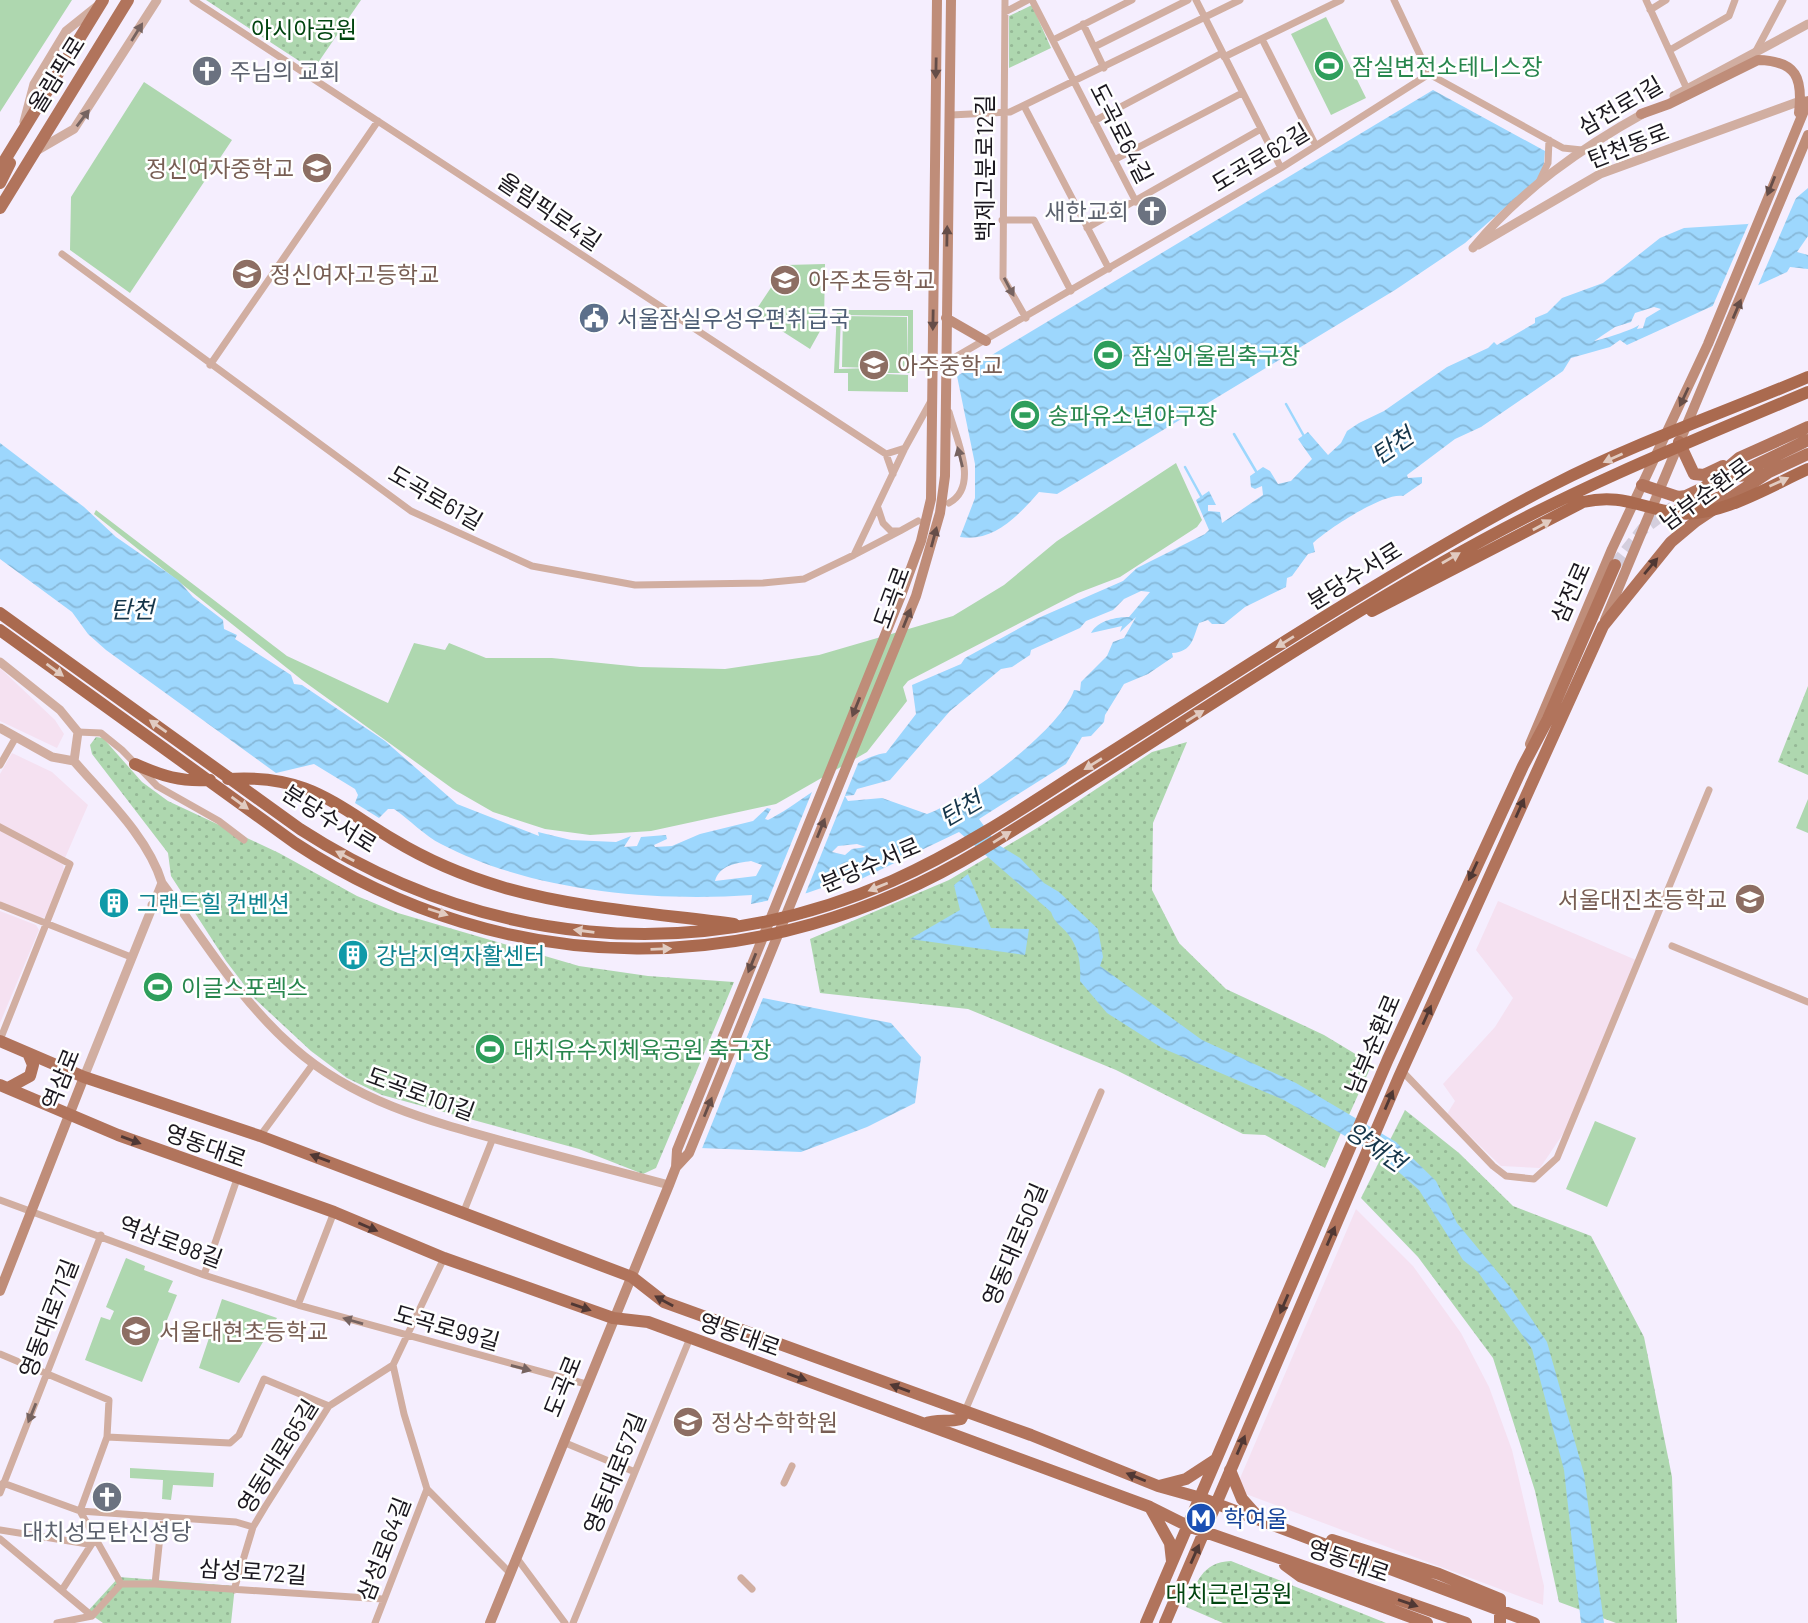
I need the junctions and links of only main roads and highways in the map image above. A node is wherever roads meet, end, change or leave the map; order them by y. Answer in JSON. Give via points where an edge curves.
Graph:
{"nodes":[{"id":1,"x":128,"y":0,"type":"edge"},
{"id":2,"x":937,"y":0,"type":"edge"},
{"id":3,"x":951,"y":0,"type":"edge"},
{"id":4,"x":102,"y":2,"type":"edge"},
{"id":5,"x":1808,"y":100,"type":"edge"},
{"id":6,"x":1642,"y":114,"type":"road end"},
{"id":7,"x":1808,"y":135,"type":"edge"},
{"id":8,"x":1808,"y":146,"type":"edge"},
{"id":9,"x":12,"y":148,"type":"junction"},
{"id":10,"x":1781,"y":162,"type":"junction"},
{"id":11,"x":1798,"y":164,"type":"junction"},
{"id":12,"x":0,"y":168,"type":"edge"},
{"id":13,"x":7,"y":183,"type":"edge"},
{"id":14,"x":0,"y":191,"type":"edge"},
{"id":15,"x":0,"y":208,"type":"edge"},
{"id":16,"x":946,"y":318,"type":"junction"},
{"id":17,"x":986,"y":341,"type":"road end"},
{"id":18,"x":1808,"y":370,"type":"edge"},
{"id":19,"x":1808,"y":377,"type":"edge"},
{"id":20,"x":1808,"y":392,"type":"edge"},
{"id":21,"x":1744,"y":404,"type":"junction"},
{"id":22,"x":1808,"y":426,"type":"edge"},
{"id":23,"x":1808,"y":440,"type":"edge"},
{"id":24,"x":1680,"y":441,"type":"junction"},
{"id":25,"x":1808,"y":454,"type":"edge"},
{"id":26,"x":1739,"y":458,"type":"junction"},
{"id":27,"x":1748,"y":468,"type":"dead end"},
{"id":28,"x":1808,"y":469,"type":"edge"},
{"id":29,"x":1769,"y":472,"type":"junction"},
{"id":30,"x":1639,"y":491,"type":"junction"},
{"id":31,"x":1656,"y":497,"type":"junction"},
{"id":32,"x":1615,"y":565,"type":"tunnel mouth"},
{"id":33,"x":0,"y":613,"type":"edge"},
{"id":34,"x":1349,"y":619,"type":"junction"},
{"id":35,"x":1603,"y":626,"type":"junction"},
{"id":36,"x":0,"y":630,"type":"edge"},
{"id":37,"x":135,"y":764,"type":"road end"},
{"id":38,"x":1522,"y":766,"type":"junction"},
{"id":39,"x":745,"y":926,"type":"junction"},
{"id":40,"x":0,"y":1040,"type":"edge"},
{"id":41,"x":28,"y":1053,"type":"junction"},
{"id":42,"x":84,"y":1077,"type":"junction"},
{"id":43,"x":4,"y":1087,"type":"edge"},
{"id":44,"x":68,"y":1115,"type":"junction"},
{"id":45,"x":676,"y":1167,"type":"junction"},
{"id":46,"x":632,"y":1277,"type":"junction"},
{"id":47,"x":0,"y":1291,"type":"edge"},
{"id":48,"x":612,"y":1318,"type":"junction"},
{"id":49,"x":965,"y":1411,"type":"junction"},
{"id":50,"x":924,"y":1424,"type":"junction"},
{"id":51,"x":1218,"y":1458,"type":"junction"},
{"id":52,"x":1230,"y":1470,"type":"junction"},
{"id":53,"x":1158,"y":1486,"type":"junction"},
{"id":54,"x":1201,"y":1498,"type":"junction"},
{"id":55,"x":1216,"y":1504,"type":"junction"},
{"id":56,"x":1150,"y":1507,"type":"junction"},
{"id":57,"x":1263,"y":1522,"type":"junction"},
{"id":58,"x":1188,"y":1526,"type":"junction"},
{"id":59,"x":1205,"y":1530,"type":"junction"},
{"id":60,"x":1286,"y":1530,"type":"junction"},
{"id":61,"x":1270,"y":1555,"type":"junction"},
{"id":62,"x":1172,"y":1562,"type":"junction"},
{"id":63,"x":490,"y":1623,"type":"edge"},
{"id":64,"x":1146,"y":1623,"type":"edge"},
{"id":65,"x":1165,"y":1623,"type":"edge"},
{"id":66,"x":1427,"y":1623,"type":"edge"},
{"id":67,"x":1466,"y":1623,"type":"edge"},
{"id":68,"x":1500,"y":1623,"type":"edge"},
{"id":69,"x":1534,"y":1623,"type":"edge"}],
"edges":[{"from":1,"to":13,"type":"main road","name":"올림픽로"},
{"from":2,"to":45,"type":"main road","name":"도곡로","one_way":true,"via":[[931,499],[900,598],[677,1150]]},
{"from":16,"to":3,"type":"main road","name":"도곡로","one_way":true},
{"from":4,"to":9,"type":"main road","name":"올림픽로"},
{"from":5,"to":10,"type":"main road"},
{"from":6,"to":10,"type":"main road","via":[[1758,60],[1774,60],[1793,71],[1800,83],[1798,114]]},
{"from":7,"to":11,"type":"main road"},
{"from":8,"to":11,"type":"main road"},
{"from":9,"to":12,"type":"main road","name":"올림픽로"},
{"from":9,"to":13,"type":"main road"},
{"from":10,"to":30,"type":"main road","name":"삼전로","one_way":true,"via":[[1708,344]]},
{"from":24,"to":11,"type":"main road","name":"삼전로","one_way":true},
{"from":13,"to":14,"type":"main road","via":[[6,193]]},
{"from":13,"to":15,"type":"main road","name":"올림픽로"},
{"from":16,"to":17,"type":"main road"},
{"from":45,"to":16,"type":"main road","name":"도곡로","one_way":true,"via":[[689,1153],[916,596],[940,513],[948,405]]},
{"from":18,"to":21,"type":"highway"},
{"from":19,"to":21,"type":"highway","name":"분당수서로"},
{"from":34,"to":20,"type":"highway","name":"분당수서로","one_way":true,"via":[[1471,546],[1569,495]]},
{"from":21,"to":39,"type":"highway","name":"분당수서로","one_way":true,"via":[[1615,456],[1499,514],[1351,600],[1047,793],[915,870],[824,907]]},
{"from":22,"to":26,"type":"main road"},
{"from":23,"to":27,"type":"main road","name":"남부순환로"},
{"from":24,"to":26,"type":"main road","via":[[1688,466],[1698,475]]},
{"from":24,"to":31,"type":"main road","name":"삼전로"},
{"from":25,"to":29,"type":"main road","name":"남부순환로"},
{"from":26,"to":29,"type":"main road","via":[[1732,467],[1736,476]]},
{"from":26,"to":31,"type":"main road","via":[[1705,487],[1686,496]]},
{"from":34,"to":28,"type":"highway","one_way":true,"via":[[1384,608],[1583,502],[1617,497],[1678,514],[1700,513],[1723,508]]},
{"from":29,"to":31,"type":"main road","via":[[1694,507],[1678,509]]},
{"from":35,"to":29,"type":"main road","name":"남부순환로","one_way":true,"via":[[1671,542]]},
{"from":30,"to":31,"type":"main road"},
{"from":30,"to":38,"type":"main road","name":"삼전로","via":[[1540,713]]},
{"from":31,"to":35,"type":"main road","name":"삼전로"},
{"from":32,"to":38,"type":"main road","name":"남부순환로","via":[[1548,719]]},
{"from":39,"to":33,"type":"highway","name":"분당수서로","one_way":true,"via":[[660,936],[602,933],[514,919],[413,888],[300,829]]},
{"from":36,"to":34,"type":"highway","name":"분당수서로","one_way":true,"via":[[295,843],[351,876],[488,928],[624,950],[703,947],[770,936],[825,922],[910,889],[997,840]]},
{"from":52,"to":35,"type":"main road","name":"남부순환로","one_way":true,"via":[[1400,1074]]},
{"from":37,"to":39,"type":"highway","via":[[184,782],[253,778],[296,783],[427,858],[502,887]]},
{"from":38,"to":51,"type":"main road","name":"남부순환로","one_way":true,"via":[[1384,1068]]},
{"from":40,"to":41,"type":"main road","name":"영동대로"},
{"from":41,"to":42,"type":"main road","name":"영동대로"},
{"from":41,"to":43,"type":"main road","via":[[33,1065],[30,1076]]},
{"from":42,"to":44,"type":"main road","name":"역삼로"},
{"from":46,"to":42,"type":"main road","name":"영동대로","one_way":true,"via":[[260,1136]]},
{"from":43,"to":44,"type":"main road","name":"영동대로"},
{"from":44,"to":47,"type":"main road","name":"역삼로"},
{"from":44,"to":48,"type":"main road","name":"영동대로","one_way":true},
{"from":45,"to":46,"type":"main road","name":"도곡로"},
{"from":46,"to":48,"type":"main road","name":"도곡로"},
{"from":49,"to":46,"type":"main road","name":"영동대로","one_way":true,"via":[[664,1302]]},
{"from":48,"to":50,"type":"main road","name":"영동대로","one_way":true,"via":[[648,1322]]},
{"from":48,"to":63,"type":"main road","name":"도곡로"},
{"from":49,"to":50,"type":"main road","via":[[961,1419],[952,1422],[938,1418]]},
{"from":53,"to":49,"type":"main road","name":"영동대로","one_way":true},
{"from":50,"to":56,"type":"main road","name":"영동대로"},
{"from":51,"to":53,"type":"main road","via":[[1195,1474]]},
{"from":51,"to":54,"type":"main road","name":"남부순환로"},
{"from":52,"to":55,"type":"main road","name":"남부순환로"},
{"from":52,"to":57,"type":"main road","via":[[1242,1499]]},
{"from":53,"to":54,"type":"main road","name":"영동대로"},
{"from":54,"to":55,"type":"main road","name":"영동대로"},
{"from":54,"to":58,"type":"main road","name":"남부순환로"},
{"from":55,"to":57,"type":"main road","name":"영동대로"},
{"from":55,"to":59,"type":"main road","name":"남부순환로"},
{"from":56,"to":58,"type":"main road","name":"영동대로"},
{"from":56,"to":62,"type":"main road","via":[[1170,1543]]},
{"from":57,"to":60,"type":"main road","name":"영동대로"},
{"from":58,"to":59,"type":"main road","name":"영동대로"},
{"from":58,"to":62,"type":"main road","name":"남부순환로"},
{"from":59,"to":61,"type":"main road","name":"영동대로"},
{"from":65,"to":59,"type":"main road","name":"남부순환로","one_way":true},
{"from":60,"to":68,"type":"main road","via":[[1368,1549],[1500,1599]]},
{"from":60,"to":69,"type":"main road","name":"영동대로"},
{"from":61,"to":66,"type":"main road","via":[[1300,1576]]},
{"from":61,"to":67,"type":"main road","name":"영동대로","one_way":true},
{"from":62,"to":64,"type":"main road","name":"남부순환로"}]}
